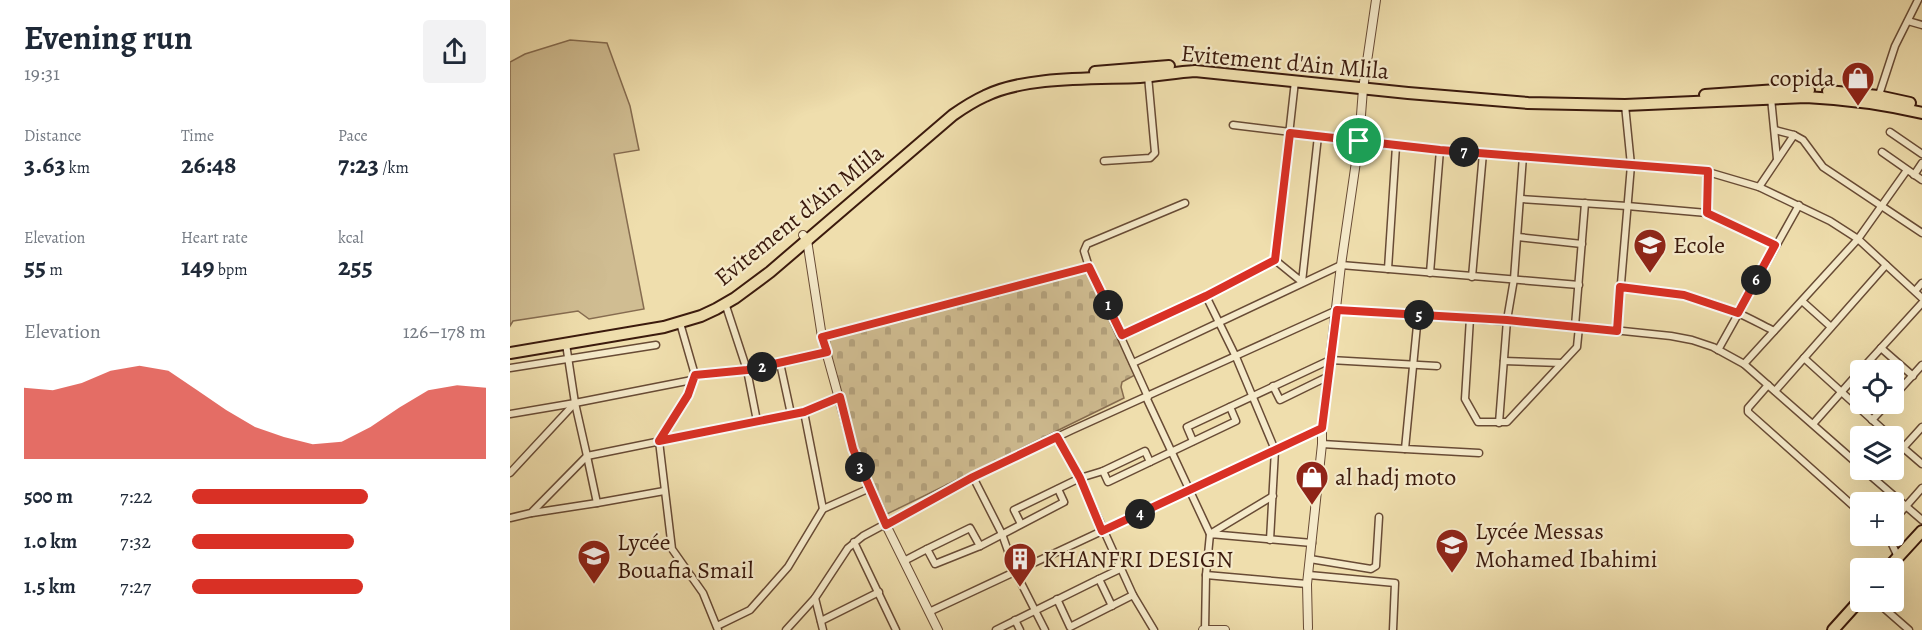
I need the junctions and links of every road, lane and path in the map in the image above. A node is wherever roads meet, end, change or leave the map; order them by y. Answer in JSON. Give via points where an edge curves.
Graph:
{"nodes":[{"id":1,"x":1376,"y":0,"type":"edge"},
{"id":2,"x":1918,"y":0,"type":"edge"},
{"id":3,"x":1908,"y":21,"type":"junction"},
{"id":4,"x":1922,"y":25,"type":"edge"},
{"id":5,"x":1148,"y":76,"type":"junction"},
{"id":6,"x":1295,"y":81,"type":"junction"},
{"id":7,"x":1364,"y":86,"type":"junction"},
{"id":8,"x":1772,"y":98,"type":"junction"},
{"id":9,"x":1877,"y":100,"type":"junction"},
{"id":10,"x":1625,"y":105,"type":"junction"},
{"id":11,"x":1922,"y":106,"type":"edge"},
{"id":12,"x":1922,"y":113,"type":"edge"},
{"id":13,"x":1233,"y":125,"type":"dead end"},
{"id":14,"x":1774,"y":130,"type":"junction"},
{"id":15,"x":1890,"y":132,"type":"dead end"},
{"id":16,"x":1290,"y":133,"type":"junction"},
{"id":17,"x":1794,"y":135,"type":"junction"},
{"id":18,"x":1318,"y":136,"type":"junction"},
{"id":19,"x":1359,"y":141,"type":"junction"},
{"id":20,"x":1396,"y":146,"type":"junction"},
{"id":21,"x":1440,"y":150,"type":"junction"},
{"id":22,"x":1882,"y":152,"type":"dead end"},
{"id":23,"x":1483,"y":153,"type":"junction"},
{"id":24,"x":1922,"y":154,"type":"edge"},
{"id":25,"x":1523,"y":156,"type":"junction"},
{"id":26,"x":1777,"y":159,"type":"junction"},
{"id":27,"x":1104,"y":161,"type":"dead end"},
{"id":28,"x":1922,"y":163,"type":"edge"},
{"id":29,"x":1631,"y":165,"type":"junction"},
{"id":30,"x":1908,"y":170,"type":"junction"},
{"id":31,"x":1708,"y":171,"type":"junction"},
{"id":32,"x":1914,"y":175,"type":"junction"},
{"id":33,"x":1922,"y":180,"type":"edge"},
{"id":34,"x":1759,"y":187,"type":"junction"},
{"id":35,"x":1521,"y":199,"type":"junction"},
{"id":36,"x":1185,"y":203,"type":"dead end"},
{"id":37,"x":1585,"y":203,"type":"junction"},
{"id":38,"x":1799,"y":204,"type":"junction"},
{"id":39,"x":1881,"y":205,"type":"junction"},
{"id":40,"x":1627,"y":206,"type":"junction"},
{"id":41,"x":1707,"y":213,"type":"junction"},
{"id":42,"x":1922,"y":233,"type":"edge"},
{"id":43,"x":805,"y":237,"type":"junction"},
{"id":44,"x":1518,"y":237,"type":"junction"},
{"id":45,"x":1858,"y":239,"type":"junction"},
{"id":46,"x":1582,"y":244,"type":"junction"},
{"id":47,"x":1775,"y":245,"type":"junction"},
{"id":48,"x":1275,"y":260,"type":"junction"},
{"id":49,"x":1341,"y":265,"type":"junction"},
{"id":50,"x":1886,"y":265,"type":"junction"},
{"id":51,"x":1089,"y":267,"type":"junction"},
{"id":52,"x":1388,"y":269,"type":"junction"},
{"id":53,"x":1430,"y":273,"type":"junction"},
{"id":54,"x":1472,"y":277,"type":"junction"},
{"id":55,"x":1514,"y":279,"type":"junction"},
{"id":56,"x":1302,"y":282,"type":"junction"},
{"id":57,"x":1922,"y":283,"type":"edge"},
{"id":58,"x":1579,"y":285,"type":"junction"},
{"id":59,"x":1620,"y":287,"type":"junction"},
{"id":60,"x":1915,"y":291,"type":"junction"},
{"id":61,"x":1206,"y":296,"type":"junction"},
{"id":62,"x":1922,"y":298,"type":"edge"},
{"id":63,"x":1802,"y":301,"type":"junction"},
{"id":64,"x":725,"y":303,"type":"junction"},
{"id":65,"x":1922,"y":303,"type":"edge"},
{"id":66,"x":1337,"y":310,"type":"junction"},
{"id":67,"x":1738,"y":313,"type":"junction"},
{"id":68,"x":1418,"y":315,"type":"junction"},
{"id":69,"x":1470,"y":318,"type":"junction"},
{"id":70,"x":1507,"y":320,"type":"junction"},
{"id":71,"x":680,"y":323,"type":"junction"},
{"id":72,"x":1219,"y":324,"type":"junction"},
{"id":73,"x":1577,"y":327,"type":"junction"},
{"id":74,"x":1832,"y":327,"type":"junction"},
{"id":75,"x":1617,"y":331,"type":"junction"},
{"id":76,"x":1774,"y":331,"type":"junction"},
{"id":77,"x":1122,"y":335,"type":"junction"},
{"id":78,"x":822,"y":337,"type":"junction"},
{"id":79,"x":566,"y":344,"type":"junction"},
{"id":80,"x":656,"y":345,"type":"dead end"},
{"id":81,"x":510,"y":346,"type":"edge"},
{"id":82,"x":1881,"y":348,"type":"junction"},
{"id":83,"x":1718,"y":350,"type":"junction"},
{"id":84,"x":827,"y":352,"type":"junction"},
{"id":85,"x":510,"y":353,"type":"edge"},
{"id":86,"x":1236,"y":357,"type":"junction"},
{"id":87,"x":568,"y":358,"type":"junction"},
{"id":88,"x":1804,"y":358,"type":"junction"},
{"id":89,"x":1330,"y":360,"type":"junction"},
{"id":90,"x":1870,"y":360,"type":"edge"},
{"id":91,"x":1504,"y":361,"type":"junction"},
{"id":92,"x":780,"y":363,"type":"junction"},
{"id":93,"x":1133,"y":363,"type":"junction"},
{"id":94,"x":1562,"y":363,"type":"junction"},
{"id":95,"x":1744,"y":364,"type":"junction"},
{"id":96,"x":1413,"y":365,"type":"junction"},
{"id":97,"x":1922,"y":365,"type":"edge"},
{"id":98,"x":1437,"y":366,"type":"dead end"},
{"id":99,"x":510,"y":368,"type":"edge"},
{"id":100,"x":747,"y":370,"type":"junction"},
{"id":101,"x":1913,"y":375,"type":"junction"},
{"id":102,"x":1328,"y":377,"type":"junction"},
{"id":103,"x":694,"y":378,"type":"junction"},
{"id":104,"x":1850,"y":382,"type":"edge"},
{"id":105,"x":1768,"y":385,"type":"junction"},
{"id":106,"x":1904,"y":385,"type":"edge"},
{"id":107,"x":1273,"y":386,"type":"junction"},
{"id":108,"x":1775,"y":391,"type":"junction"},
{"id":109,"x":1841,"y":392,"type":"junction"},
{"id":110,"x":1253,"y":396,"type":"junction"},
{"id":111,"x":840,"y":397,"type":"junction"},
{"id":112,"x":1147,"y":397,"type":"junction"},
{"id":113,"x":575,"y":403,"type":"junction"},
{"id":114,"x":1230,"y":407,"type":"junction"},
{"id":115,"x":804,"y":412,"type":"junction"},
{"id":116,"x":510,"y":414,"type":"edge"},
{"id":117,"x":791,"y":414,"type":"junction"},
{"id":118,"x":1878,"y":414,"type":"edge"},
{"id":119,"x":1872,"y":420,"type":"junction"},
{"id":120,"x":757,"y":421,"type":"junction"},
{"id":121,"x":1499,"y":423,"type":"junction"},
{"id":122,"x":1813,"y":424,"type":"junction"},
{"id":123,"x":1879,"y":426,"type":"edge"},
{"id":124,"x":1922,"y":427,"type":"edge"},
{"id":125,"x":1322,"y":428,"type":"junction"},
{"id":126,"x":1057,"y":437,"type":"junction"},
{"id":127,"x":659,"y":441,"type":"junction"},
{"id":128,"x":1193,"y":441,"type":"junction"},
{"id":129,"x":1322,"y":444,"type":"junction"},
{"id":130,"x":1904,"y":448,"type":"joint"},
{"id":131,"x":1406,"y":449,"type":"junction"},
{"id":132,"x":1275,"y":450,"type":"junction"},
{"id":133,"x":1171,"y":452,"type":"junction"},
{"id":134,"x":1479,"y":453,"type":"dead end"},
{"id":135,"x":587,"y":456,"type":"junction"},
{"id":136,"x":1850,"y":457,"type":"edge"},
{"id":137,"x":1150,"y":462,"type":"junction"},
{"id":138,"x":1922,"y":464,"type":"edge"},
{"id":139,"x":1103,"y":471,"type":"junction"},
{"id":140,"x":510,"y":473,"type":"edge"},
{"id":141,"x":973,"y":477,"type":"junction"},
{"id":142,"x":1080,"y":478,"type":"junction"},
{"id":143,"x":1876,"y":480,"type":"edge"},
{"id":144,"x":870,"y":488,"type":"junction"},
{"id":145,"x":1922,"y":488,"type":"edge"},
{"id":146,"x":1058,"y":489,"type":"junction"},
{"id":147,"x":1189,"y":490,"type":"junction"},
{"id":148,"x":664,"y":491,"type":"junction"},
{"id":149,"x":1273,"y":496,"type":"junction"},
{"id":150,"x":597,"y":503,"type":"junction"},
{"id":151,"x":1850,"y":503,"type":"edge"},
{"id":152,"x":1906,"y":506,"type":"junction"},
{"id":153,"x":1904,"y":508,"type":"edge"},
{"id":154,"x":823,"y":509,"type":"junction"},
{"id":155,"x":531,"y":513,"type":"junction"},
{"id":156,"x":510,"y":516,"type":"edge"},
{"id":157,"x":1379,"y":517,"type":"dead end"},
{"id":158,"x":1922,"y":520,"type":"edge"},
{"id":159,"x":1021,"y":524,"type":"junction"},
{"id":160,"x":886,"y":525,"type":"junction"},
{"id":161,"x":1102,"y":531,"type":"junction"},
{"id":162,"x":1922,"y":531,"type":"edge"},
{"id":163,"x":1002,"y":534,"type":"junction"},
{"id":164,"x":1210,"y":534,"type":"junction"},
{"id":165,"x":1270,"y":540,"type":"junction"},
{"id":166,"x":854,"y":542,"type":"junction"},
{"id":167,"x":1312,"y":543,"type":"junction"},
{"id":168,"x":980,"y":546,"type":"junction"},
{"id":169,"x":1893,"y":546,"type":"edge"},
{"id":170,"x":927,"y":549,"type":"junction"},
{"id":171,"x":1898,"y":557,"type":"joint"},
{"id":172,"x":1310,"y":559,"type":"junction"},
{"id":173,"x":904,"y":561,"type":"junction"},
{"id":174,"x":1120,"y":569,"type":"junction"},
{"id":175,"x":1015,"y":572,"type":"junction"},
{"id":176,"x":1206,"y":574,"type":"junction"},
{"id":177,"x":1309,"y":575,"type":"junction"},
{"id":178,"x":1099,"y":579,"type":"junction"},
{"id":179,"x":1307,"y":584,"type":"junction"},
{"id":180,"x":879,"y":592,"type":"junction"},
{"id":181,"x":1133,"y":595,"type":"junction"},
{"id":182,"x":815,"y":598,"type":"junction"},
{"id":183,"x":1057,"y":599,"type":"junction"},
{"id":184,"x":1112,"y":606,"type":"junction"},
{"id":185,"x":1034,"y":610,"type":"junction"},
{"id":186,"x":1850,"y":611,"type":"edge"},
{"id":187,"x":928,"y":612,"type":"junction"},
{"id":188,"x":1888,"y":612,"type":"edge"},
{"id":189,"x":1015,"y":620,"type":"junction"},
{"id":190,"x":821,"y":621,"type":"junction"},
{"id":191,"x":718,"y":628,"type":"edge"},
{"id":192,"x":1307,"y":629,"type":"edge"},
{"id":193,"x":786,"y":630,"type":"edge"},
{"id":194,"x":823,"y":630,"type":"edge"},
{"id":195,"x":895,"y":630,"type":"edge"},
{"id":196,"x":938,"y":630,"type":"edge"},
{"id":197,"x":996,"y":630,"type":"edge"},
{"id":198,"x":1020,"y":630,"type":"edge"},
{"id":199,"x":1045,"y":630,"type":"edge"},
{"id":200,"x":1154,"y":630,"type":"edge"},
{"id":201,"x":1204,"y":630,"type":"edge"},
{"id":202,"x":1225,"y":630,"type":"edge"},
{"id":203,"x":1393,"y":630,"type":"edge"},
{"id":204,"x":1833,"y":630,"type":"edge"},
{"id":205,"x":1909,"y":630,"type":"edge"}],
"edges":[{"from":1,"to":7,"type":"street"},
{"from":2,"to":3,"type":"street"},
{"from":3,"to":4,"type":"street"},
{"from":3,"to":9,"type":"street"},
{"from":5,"to":6,"type":"main road","name":"Evitement d'Ain Mlila","via":[[1195,71]]},
{"from":5,"to":27,"type":"street","via":[[1155,153],[1150,158]]},
{"from":5,"to":43,"type":"main road","name":"Evitement d'Ain Mlila","via":[[1048,82],[986,95],[953,115]]},
{"from":6,"to":7,"type":"main road","name":"Evitement d'Ain Mlila"},
{"from":6,"to":16,"type":"street"},
{"from":7,"to":9,"type":"main road","name":"Evitement d'Ain Mlila","via":[[1573,99],[1794,89]]},
{"from":7,"to":10,"type":"main road","name":"Evitement d'Ain Mlila","via":[[1528,103]]},
{"from":7,"to":19,"type":"street"},
{"from":7,"to":43,"type":"main road","name":"Evitement d'Ain Mlila","via":[[1238,67],[1193,65],[1046,75],[999,83],[953,106]]},
{"from":8,"to":9,"type":"main road","name":"Evitement d'Ain Mlila"},
{"from":8,"to":10,"type":"main road","name":"Evitement d'Ain Mlila"},
{"from":8,"to":14,"type":"street"},
{"from":9,"to":11,"type":"main road","name":"Evitement d'Ain Mlila"},
{"from":9,"to":12,"type":"main road","name":"Evitement d'Ain Mlila"},
{"from":10,"to":29,"type":"street"},
{"from":13,"to":16,"type":"street"},
{"from":14,"to":17,"type":"street"},
{"from":14,"to":26,"type":"street"},
{"from":15,"to":24,"type":"street"},
{"from":16,"to":18,"type":"street"},
{"from":16,"to":48,"type":"street"},
{"from":17,"to":26,"type":"street"},
{"from":17,"to":39,"type":"street","via":[[1803,140],[1823,167]]},
{"from":18,"to":19,"type":"street"},
{"from":18,"to":56,"type":"street"},
{"from":19,"to":20,"type":"street"},
{"from":19,"to":49,"type":"street"},
{"from":20,"to":21,"type":"street"},
{"from":20,"to":52,"type":"street"},
{"from":21,"to":23,"type":"street"},
{"from":21,"to":53,"type":"street"},
{"from":22,"to":30,"type":"street"},
{"from":23,"to":25,"type":"street"},
{"from":23,"to":54,"type":"street"},
{"from":25,"to":29,"type":"street"},
{"from":25,"to":35,"type":"street"},
{"from":26,"to":34,"type":"street"},
{"from":28,"to":32,"type":"street"},
{"from":29,"to":31,"type":"street"},
{"from":29,"to":40,"type":"street"},
{"from":30,"to":32,"type":"street"},
{"from":30,"to":39,"type":"street"},
{"from":31,"to":34,"type":"street"},
{"from":31,"to":41,"type":"street"},
{"from":32,"to":33,"type":"street"},
{"from":34,"to":38,"type":"street"},
{"from":35,"to":37,"type":"street"},
{"from":35,"to":44,"type":"street"},
{"from":36,"to":51,"type":"street","via":[[1087,244],[1084,251]]},
{"from":37,"to":40,"type":"street"},
{"from":37,"to":46,"type":"street"},
{"from":38,"to":45,"type":"street"},
{"from":38,"to":47,"type":"street"},
{"from":39,"to":42,"type":"street"},
{"from":39,"to":45,"type":"street"},
{"from":40,"to":41,"type":"street"},
{"from":40,"to":59,"type":"street"},
{"from":41,"to":47,"type":"street"},
{"from":43,"to":64,"type":"main road","name":"Evitement d'Ain Mlila","via":[[754,285]]},
{"from":43,"to":78,"type":"street"},
{"from":43,"to":81,"type":"main road","name":"Evitement d'Ain Mlila","via":[[744,284],[691,312],[629,327]]},
{"from":44,"to":46,"type":"street"},
{"from":44,"to":55,"type":"street"},
{"from":45,"to":50,"type":"street"},
{"from":45,"to":63,"type":"street"},
{"from":46,"to":58,"type":"street"},
{"from":47,"to":67,"type":"street"},
{"from":48,"to":56,"type":"street"},
{"from":48,"to":61,"type":"street"},
{"from":49,"to":52,"type":"street"},
{"from":49,"to":56,"type":"street"},
{"from":49,"to":66,"type":"street"},
{"from":50,"to":60,"type":"street"},
{"from":50,"to":74,"type":"street"},
{"from":51,"to":77,"type":"street"},
{"from":51,"to":78,"type":"street"},
{"from":52,"to":53,"type":"street"},
{"from":53,"to":54,"type":"street"},
{"from":54,"to":55,"type":"street"},
{"from":55,"to":58,"type":"street"},
{"from":55,"to":70,"type":"street"},
{"from":56,"to":72,"type":"street"},
{"from":57,"to":60,"type":"street"},
{"from":58,"to":73,"type":"street"},
{"from":59,"to":67,"type":"street","via":[[1684,295]]},
{"from":59,"to":75,"type":"street"},
{"from":60,"to":62,"type":"street"},
{"from":61,"to":72,"type":"street"},
{"from":61,"to":77,"type":"street"},
{"from":63,"to":74,"type":"street"},
{"from":63,"to":76,"type":"street"},
{"from":64,"to":71,"type":"main road","name":"Evitement d'Ain Mlila"},
{"from":64,"to":100,"type":"street"},
{"from":65,"to":82,"type":"street"},
{"from":66,"to":68,"type":"street"},
{"from":66,"to":86,"type":"street"},
{"from":66,"to":89,"type":"street"},
{"from":67,"to":76,"type":"street"},
{"from":67,"to":83,"type":"street"},
{"from":68,"to":69,"type":"street"},
{"from":68,"to":96,"type":"street"},
{"from":69,"to":70,"type":"street"},
{"from":69,"to":121,"type":"street","via":[[1465,399],[1478,422]]},
{"from":70,"to":73,"type":"street"},
{"from":70,"to":91,"type":"street"},
{"from":71,"to":79,"type":"main road","name":"Evitement d'Ain Mlila"},
{"from":71,"to":103,"type":"street"},
{"from":72,"to":86,"type":"street"},
{"from":72,"to":93,"type":"street"},
{"from":73,"to":75,"type":"street"},
{"from":73,"to":94,"type":"street","via":[[1577,346]]},
{"from":74,"to":88,"type":"street"},
{"from":75,"to":83,"type":"street","via":[[1671,336]]},
{"from":76,"to":95,"type":"street"},
{"from":77,"to":93,"type":"street"},
{"from":78,"to":84,"type":"street"},
{"from":79,"to":85,"type":"main road","name":"Evitement d'Ain Mlila"},
{"from":79,"to":87,"type":"street"},
{"from":80,"to":87,"type":"street"},
{"from":82,"to":90,"type":"street"},
{"from":82,"to":101,"type":"street"},
{"from":83,"to":95,"type":"street"},
{"from":84,"to":92,"type":"street"},
{"from":84,"to":111,"type":"street"},
{"from":86,"to":110,"type":"street"},
{"from":86,"to":112,"type":"street"},
{"from":87,"to":99,"type":"street"},
{"from":87,"to":113,"type":"street"},
{"from":88,"to":108,"type":"street"},
{"from":88,"to":109,"type":"street"},
{"from":89,"to":96,"type":"street"},
{"from":89,"to":102,"type":"street"},
{"from":89,"to":107,"type":"street"},
{"from":91,"to":94,"type":"street"},
{"from":91,"to":121,"type":"street"},
{"from":92,"to":100,"type":"street"},
{"from":92,"to":117,"type":"street"},
{"from":93,"to":112,"type":"street"},
{"from":94,"to":121,"type":"street","via":[[1508,422]]},
{"from":95,"to":105,"type":"street"},
{"from":96,"to":98,"type":"street"},
{"from":96,"to":131,"type":"street"},
{"from":97,"to":101,"type":"street"},
{"from":100,"to":103,"type":"street"},
{"from":100,"to":120,"type":"street"},
{"from":101,"to":106,"type":"street"},
{"from":102,"to":107,"type":"street","via":[[1280,400]]},
{"from":102,"to":125,"type":"street"},
{"from":103,"to":113,"type":"street"},
{"from":103,"to":127,"type":"street","via":[[688,395]]},
{"from":104,"to":109,"type":"street"},
{"from":105,"to":108,"type":"street"},
{"from":105,"to":151,"type":"street","via":[[1748,412]]},
{"from":107,"to":110,"type":"street"},
{"from":108,"to":122,"type":"street"},
{"from":109,"to":119,"type":"street"},
{"from":109,"to":122,"type":"street"},
{"from":110,"to":114,"type":"street"},
{"from":110,"to":132,"type":"street"},
{"from":111,"to":115,"type":"street"},
{"from":111,"to":144,"type":"street","via":[[853,449]]},
{"from":112,"to":126,"type":"street"},
{"from":112,"to":133,"type":"street"},
{"from":113,"to":116,"type":"street"},
{"from":113,"to":135,"type":"street"},
{"from":113,"to":140,"type":"street"},
{"from":114,"to":128,"type":"street","via":[[1187,428]]},
{"from":114,"to":128,"type":"street","via":[[1236,421]]},
{"from":115,"to":117,"type":"street"},
{"from":115,"to":154,"type":"street"},
{"from":117,"to":120,"type":"street"},
{"from":118,"to":119,"type":"street"},
{"from":119,"to":123,"type":"street"},
{"from":120,"to":127,"type":"street"},
{"from":122,"to":136,"type":"street"},
{"from":124,"to":130,"type":"street"},
{"from":125,"to":129,"type":"street"},
{"from":125,"to":132,"type":"street"},
{"from":126,"to":141,"type":"street"},
{"from":126,"to":142,"type":"street"},
{"from":127,"to":135,"type":"street"},
{"from":127,"to":148,"type":"street"},
{"from":128,"to":133,"type":"street"},
{"from":129,"to":131,"type":"street"},
{"from":129,"to":167,"type":"street"},
{"from":130,"to":138,"type":"street"},
{"from":131,"to":134,"type":"street"},
{"from":132,"to":147,"type":"street"},
{"from":132,"to":149,"type":"street"},
{"from":133,"to":137,"type":"street"},
{"from":133,"to":147,"type":"street"},
{"from":135,"to":150,"type":"street"},
{"from":135,"to":155,"type":"street"},
{"from":137,"to":139,"type":"street","via":[[1145,451]]},
{"from":137,"to":139,"type":"street","via":[[1108,482]]},
{"from":139,"to":142,"type":"street"},
{"from":141,"to":160,"type":"street"},
{"from":141,"to":163,"type":"street"},
{"from":142,"to":146,"type":"street"},
{"from":142,"to":161,"type":"street"},
{"from":143,"to":152,"type":"street"},
{"from":144,"to":154,"type":"street"},
{"from":144,"to":160,"type":"street"},
{"from":145,"to":152,"type":"street"},
{"from":146,"to":159,"type":"street","via":[[1064,502]]},
{"from":146,"to":159,"type":"street","via":[[1014,510]]},
{"from":147,"to":161,"type":"street"},
{"from":147,"to":164,"type":"street"},
{"from":148,"to":150,"type":"street"},
{"from":148,"to":191,"type":"street","via":[[672,549],[703,593]]},
{"from":149,"to":164,"type":"street"},
{"from":149,"to":165,"type":"street"},
{"from":150,"to":155,"type":"street"},
{"from":152,"to":153,"type":"street"},
{"from":152,"to":158,"type":"street"},
{"from":154,"to":191,"type":"street","via":[[788,567],[750,610]]},
{"from":155,"to":156,"type":"street"},
{"from":157,"to":172,"type":"street","via":[[1376,566],[1371,569]]},
{"from":159,"to":163,"type":"street"},
{"from":160,"to":166,"type":"street"},
{"from":160,"to":173,"type":"street"},
{"from":161,"to":174,"type":"street"},
{"from":161,"to":175,"type":"street"},
{"from":162,"to":171,"type":"main road"},
{"from":163,"to":168,"type":"street"},
{"from":163,"to":175,"type":"street"},
{"from":164,"to":165,"type":"street"},
{"from":164,"to":176,"type":"street"},
{"from":165,"to":167,"type":"street"},
{"from":166,"to":180,"type":"street"},
{"from":166,"to":182,"type":"street"},
{"from":167,"to":172,"type":"street"},
{"from":168,"to":170,"type":"street","via":[[935,564]]},
{"from":168,"to":170,"type":"street","via":[[970,528]]},
{"from":169,"to":171,"type":"street"},
{"from":170,"to":173,"type":"street"},
{"from":172,"to":177,"type":"street"},
{"from":173,"to":187,"type":"street"},
{"from":174,"to":178,"type":"street"},
{"from":174,"to":181,"type":"street"},
{"from":175,"to":185,"type":"street"},
{"from":175,"to":187,"type":"street"},
{"from":176,"to":179,"type":"street"},
{"from":176,"to":201,"type":"street"},
{"from":177,"to":179,"type":"street"},
{"from":177,"to":203,"type":"street","via":[[1395,583]]},
{"from":178,"to":183,"type":"street"},
{"from":178,"to":184,"type":"street"},
{"from":179,"to":192,"type":"street"},
{"from":180,"to":190,"type":"street"},
{"from":180,"to":195,"type":"street"},
{"from":181,"to":184,"type":"street"},
{"from":181,"to":200,"type":"street"},
{"from":182,"to":190,"type":"street"},
{"from":182,"to":193,"type":"street"},
{"from":183,"to":184,"type":"street","via":[[1070,627]]},
{"from":183,"to":185,"type":"street"},
{"from":185,"to":189,"type":"street"},
{"from":185,"to":199,"type":"street"},
{"from":186,"to":204,"type":"main road"},
{"from":187,"to":196,"type":"street"},
{"from":188,"to":205,"type":"street"},
{"from":189,"to":197,"type":"street"},
{"from":189,"to":198,"type":"street"},
{"from":190,"to":194,"type":"street"},
{"from":201,"to":202,"type":"street"}]}
